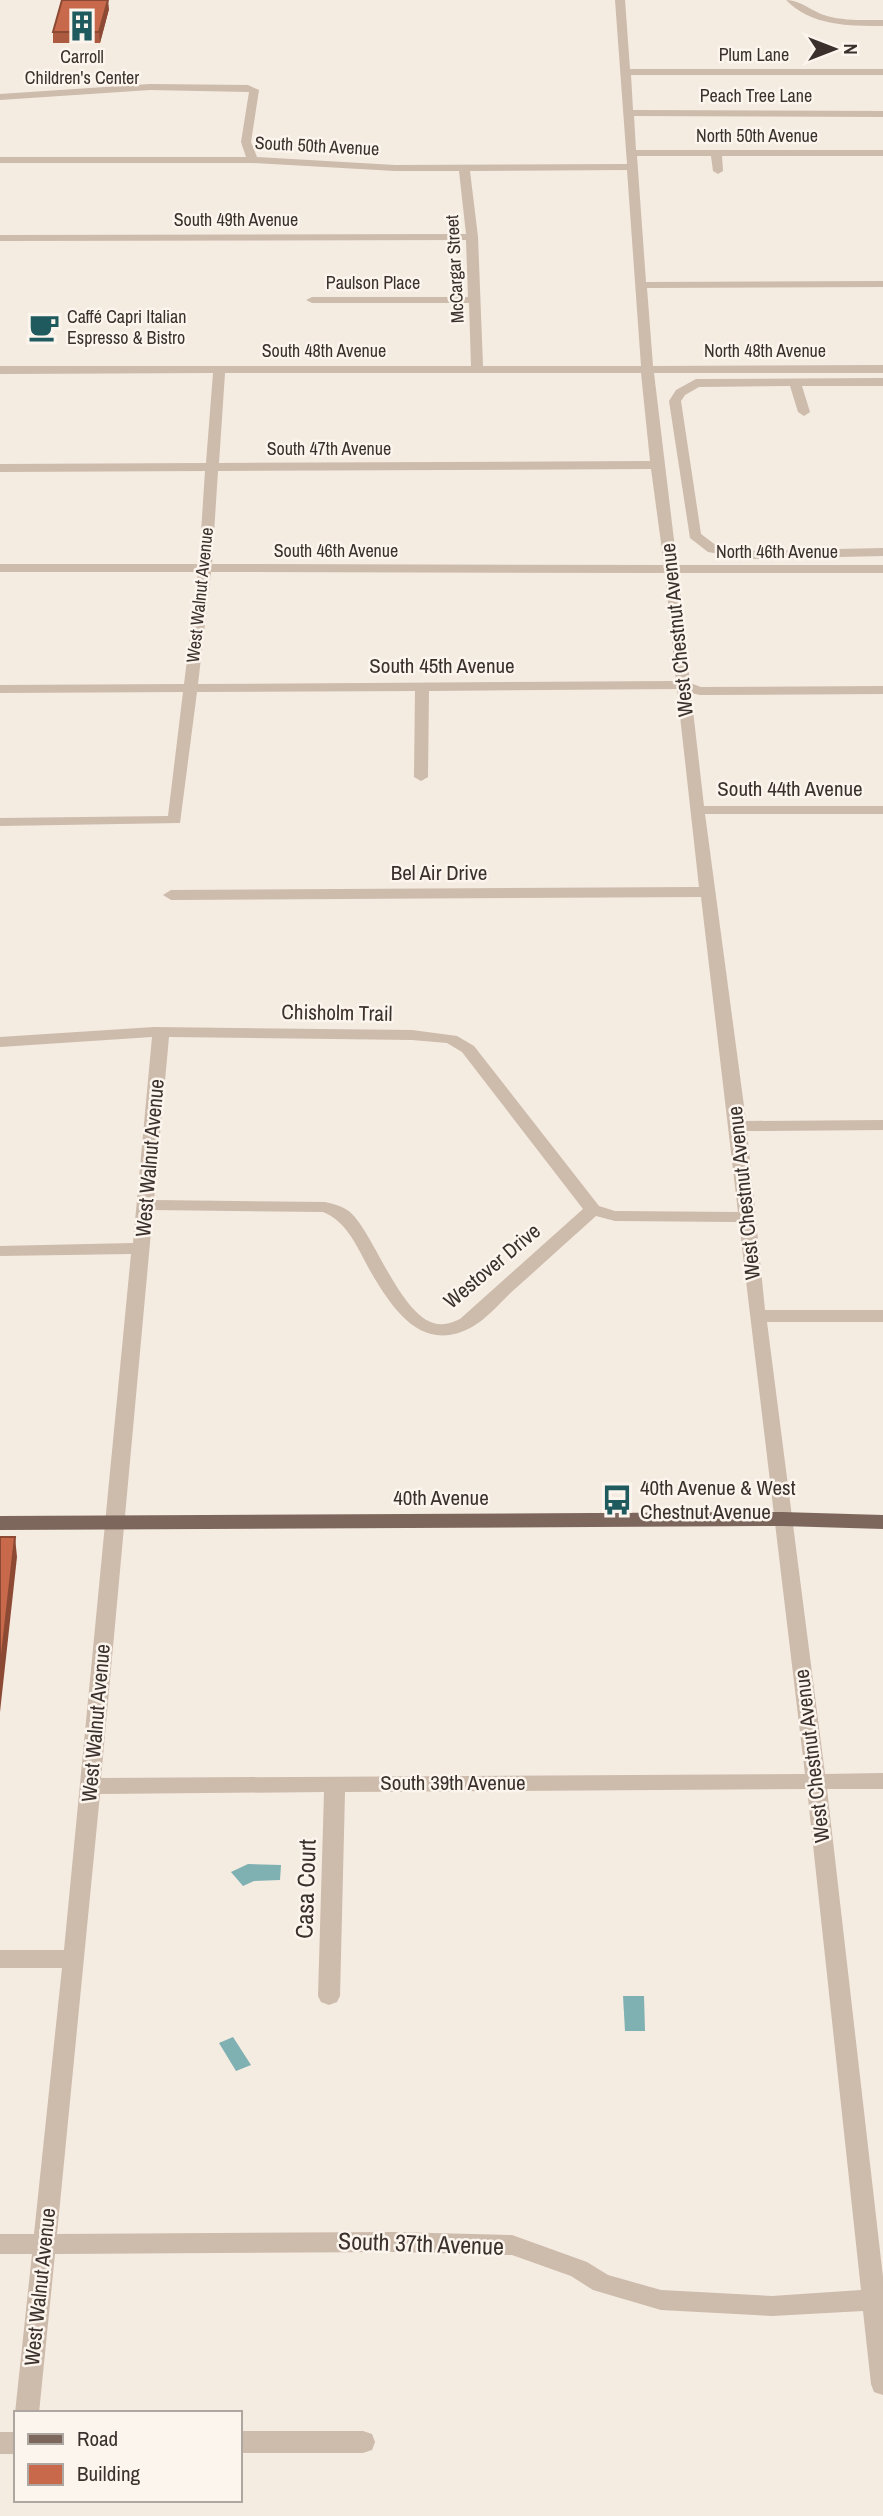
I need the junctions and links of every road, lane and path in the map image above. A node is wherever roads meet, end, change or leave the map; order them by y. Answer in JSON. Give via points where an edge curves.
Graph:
{"nodes":[{"id":1,"x":620,"y":0,"type":"edge"},
{"id":2,"x":791,"y":0,"type":"edge"},
{"id":3,"x":883,"y":23,"type":"edge"},
{"id":4,"x":625,"y":72,"type":"junction"},
{"id":5,"x":883,"y":72,"type":"edge"},
{"id":6,"x":0,"y":97,"type":"edge"},
{"id":7,"x":628,"y":113,"type":"junction"},
{"id":8,"x":883,"y":114,"type":"edge"},
{"id":9,"x":631,"y":153,"type":"junction"},
{"id":10,"x":883,"y":153,"type":"edge"},
{"id":11,"x":716,"y":154,"type":"junction"},
{"id":12,"x":0,"y":160,"type":"edge"},
{"id":13,"x":253,"y":160,"type":"junction"},
{"id":14,"x":632,"y":167,"type":"junction"},
{"id":15,"x":464,"y":168,"type":"junction"},
{"id":16,"x":718,"y":171,"type":"dead end"},
{"id":17,"x":472,"y":237,"type":"junction"},
{"id":18,"x":0,"y":238,"type":"edge"},
{"id":19,"x":883,"y":284,"type":"edge"},
{"id":20,"x":641,"y":285,"type":"junction"},
{"id":21,"x":312,"y":300,"type":"dead end"},
{"id":22,"x":475,"y":300,"type":"junction"},
{"id":23,"x":647,"y":368,"type":"junction"},
{"id":24,"x":219,"y":369,"type":"junction"},
{"id":25,"x":477,"y":369,"type":"junction"},
{"id":26,"x":883,"y":369,"type":"edge"},
{"id":27,"x":0,"y":370,"type":"edge"},
{"id":28,"x":795,"y":382,"type":"junction"},
{"id":29,"x":883,"y":382,"type":"edge"},
{"id":30,"x":804,"y":412,"type":"dead end"},
{"id":31,"x":657,"y":465,"type":"junction"},
{"id":32,"x":213,"y":467,"type":"junction"},
{"id":33,"x":0,"y":468,"type":"edge"},
{"id":34,"x":883,"y":552,"type":"edge"},
{"id":35,"x":0,"y":568,"type":"edge"},
{"id":36,"x":205,"y":568,"type":"junction"},
{"id":37,"x":671,"y":569,"type":"junction"},
{"id":38,"x":883,"y":569,"type":"edge"},
{"id":39,"x":682,"y":685,"type":"junction"},
{"id":40,"x":190,"y":688,"type":"junction"},
{"id":41,"x":422,"y":688,"type":"junction"},
{"id":42,"x":0,"y":689,"type":"edge"},
{"id":43,"x":883,"y":690,"type":"edge"},
{"id":44,"x":421,"y":777,"type":"dead end"},
{"id":45,"x":697,"y":810,"type":"junction"},
{"id":46,"x":883,"y":810,"type":"edge"},
{"id":47,"x":0,"y":822,"type":"edge"},
{"id":48,"x":707,"y":892,"type":"junction"},
{"id":49,"x":171,"y":895,"type":"dead end"},
{"id":50,"x":161,"y":1032,"type":"junction"},
{"id":51,"x":0,"y":1042,"type":"edge"},
{"id":52,"x":883,"y":1125,"type":"edge"},
{"id":53,"x":738,"y":1126,"type":"junction"},
{"id":54,"x":146,"y":1205,"type":"junction"},
{"id":55,"x":593,"y":1210,"type":"junction"},
{"id":56,"x":748,"y":1217,"type":"junction"},
{"id":57,"x":142,"y":1248,"type":"junction"},
{"id":58,"x":0,"y":1251,"type":"edge"},
{"id":59,"x":757,"y":1316,"type":"junction"},
{"id":60,"x":883,"y":1316,"type":"edge"},
{"id":61,"x":782,"y":1519,"type":"junction"},
{"id":62,"x":114,"y":1522,"type":"junction"},
{"id":63,"x":883,"y":1522,"type":"edge"},
{"id":64,"x":0,"y":1523,"type":"edge"},
{"id":65,"x":816,"y":1781,"type":"junction"},
{"id":66,"x":883,"y":1781,"type":"edge"},
{"id":67,"x":335,"y":1783,"type":"junction"},
{"id":68,"x":90,"y":1786,"type":"junction"},
{"id":69,"x":0,"y":1959,"type":"edge"},
{"id":70,"x":74,"y":1959,"type":"junction"},
{"id":71,"x":330,"y":1996,"type":"dead end"},
{"id":72,"x":45,"y":2243,"type":"junction"},
{"id":73,"x":0,"y":2244,"type":"edge"},
{"id":74,"x":878,"y":2299,"type":"edge"},
{"id":75,"x":883,"y":2384,"type":"edge"},
{"id":76,"x":27,"y":2411,"type":"edge"},
{"id":77,"x":242,"y":2442,"type":"edge"},
{"id":78,"x":363,"y":2442,"type":"dead end"}],
"edges":[{"from":1,"to":4,"type":"street","name":"West Chestnut Avenue"},
{"from":2,"to":3,"type":"street","via":[[814,16]]},
{"from":4,"to":5,"type":"street","name":"Plum Lane"},
{"from":4,"to":7,"type":"street","name":"West Chestnut Avenue"},
{"from":6,"to":13,"type":"street","via":[[150,88],[248,88],[254,90],[246,142]]},
{"from":7,"to":8,"type":"street","name":"Peach Tree Lane"},
{"from":7,"to":9,"type":"street","name":"West Chestnut Avenue"},
{"from":9,"to":11,"type":"street","name":"North 50th Avenue"},
{"from":9,"to":14,"type":"street","name":"West Chestnut Avenue"},
{"from":10,"to":11,"type":"street","name":"North 50th Avenue","via":[[848,158]]},
{"from":11,"to":16,"type":"street"},
{"from":12,"to":13,"type":"street","name":"South 50th Avenue"},
{"from":13,"to":15,"type":"street","name":"South 50th Avenue"},
{"from":14,"to":15,"type":"street","name":"South 50th Avenue"},
{"from":14,"to":20,"type":"street","name":"West Chestnut Avenue"},
{"from":15,"to":17,"type":"street","name":"McCargar Street"},
{"from":17,"to":18,"type":"street","name":"South 49th Avenue"},
{"from":17,"to":22,"type":"street","name":"McCargar Street"},
{"from":19,"to":20,"type":"street"},
{"from":20,"to":23,"type":"street","name":"West Chestnut Avenue"},
{"from":21,"to":22,"type":"street","name":"Paulson Place"},
{"from":22,"to":25,"type":"street","name":"McCargar Street"},
{"from":23,"to":25,"type":"street","name":"South 48th Avenue"},
{"from":23,"to":26,"type":"street","name":"North 48th Avenue"},
{"from":23,"to":31,"type":"street","name":"West Chestnut Avenue"},
{"from":24,"to":25,"type":"street","name":"South 48th Avenue"},
{"from":24,"to":27,"type":"street","name":"South 48th Avenue"},
{"from":24,"to":32,"type":"street","name":"West Walnut Avenue"},
{"from":28,"to":29,"type":"street"},
{"from":28,"to":30,"type":"street"},
{"from":28,"to":34,"type":"street","via":[[696,383],[680,393],[675,401],[695,535],[713,549],[747,555]]},
{"from":31,"to":32,"type":"street","name":"South 47th Avenue"},
{"from":31,"to":37,"type":"street","name":"West Chestnut Avenue"},
{"from":32,"to":33,"type":"street","name":"South 47th Avenue"},
{"from":32,"to":36,"type":"street","name":"West Walnut Avenue"},
{"from":35,"to":36,"type":"street","name":"South 46th Avenue"},
{"from":36,"to":37,"type":"street","name":"South 46th Avenue"},
{"from":36,"to":40,"type":"street","name":"West Walnut Avenue"},
{"from":37,"to":38,"type":"street","name":"North 46th Avenue"},
{"from":37,"to":39,"type":"street","name":"West Chestnut Avenue"},
{"from":39,"to":41,"type":"street","name":"South 45th Avenue"},
{"from":39,"to":43,"type":"street","name":"South 45th Avenue","via":[[700,691]]},
{"from":39,"to":45,"type":"street","name":"West Chestnut Avenue"},
{"from":40,"to":41,"type":"street","name":"South 45th Avenue"},
{"from":40,"to":42,"type":"street","name":"South 45th Avenue"},
{"from":40,"to":47,"type":"street","name":"West Walnut Avenue","via":[[175,820]]},
{"from":41,"to":44,"type":"street"},
{"from":45,"to":46,"type":"street","name":"South 44th Avenue"},
{"from":45,"to":48,"type":"street","name":"West Chestnut Avenue"},
{"from":48,"to":49,"type":"street","name":"Bel Air Drive"},
{"from":48,"to":53,"type":"street","name":"West Chestnut Avenue"},
{"from":50,"to":51,"type":"street","name":"Chisholm Trail"},
{"from":50,"to":54,"type":"street","name":"West Walnut Avenue"},
{"from":50,"to":55,"type":"street","name":"Chisholm Trail","via":[[451,1039],[468,1049]]},
{"from":52,"to":53,"type":"street"},
{"from":53,"to":56,"type":"street","name":"West Chestnut Avenue"},
{"from":54,"to":55,"type":"street","name":"Westover Drive","via":[[326,1207],[344,1216],[411,1318],[446,1329],[466,1323]]},
{"from":54,"to":57,"type":"street","name":"West Walnut Avenue"},
{"from":55,"to":56,"type":"street","via":[[615,1216]]},
{"from":56,"to":59,"type":"street","name":"West Chestnut Avenue"},
{"from":57,"to":58,"type":"street"},
{"from":57,"to":62,"type":"street","name":"West Walnut Avenue"},
{"from":59,"to":60,"type":"street"},
{"from":59,"to":61,"type":"street","name":"West Chestnut Avenue"},
{"from":61,"to":62,"type":"main road","name":"40th Avenue"},
{"from":61,"to":63,"type":"main road","name":"40th Avenue"},
{"from":61,"to":65,"type":"street","name":"West Chestnut Avenue"},
{"from":62,"to":64,"type":"main road","name":"40th Avenue"},
{"from":62,"to":68,"type":"street","name":"West Walnut Avenue"},
{"from":65,"to":66,"type":"street","name":"South 39th Avenue"},
{"from":65,"to":67,"type":"street","name":"South 39th Avenue"},
{"from":65,"to":74,"type":"street","name":"West Chestnut Avenue"},
{"from":67,"to":68,"type":"street","name":"South 39th Avenue"},
{"from":67,"to":71,"type":"street","name":"Casa Court"},
{"from":68,"to":70,"type":"street","name":"West Walnut Avenue"},
{"from":69,"to":70,"type":"street"},
{"from":70,"to":72,"type":"street","name":"West Walnut Avenue"},
{"from":72,"to":73,"type":"street","name":"South 37th Avenue"},
{"from":72,"to":74,"type":"street","name":"South 37th Avenue","via":[[512,2245],[579,2269],[601,2283],[661,2301],[772,2306]]},
{"from":72,"to":76,"type":"street","name":"West Walnut Avenue"},
{"from":74,"to":75,"type":"street","name":"West Chestnut Avenue"},
{"from":77,"to":78,"type":"street"}]}
